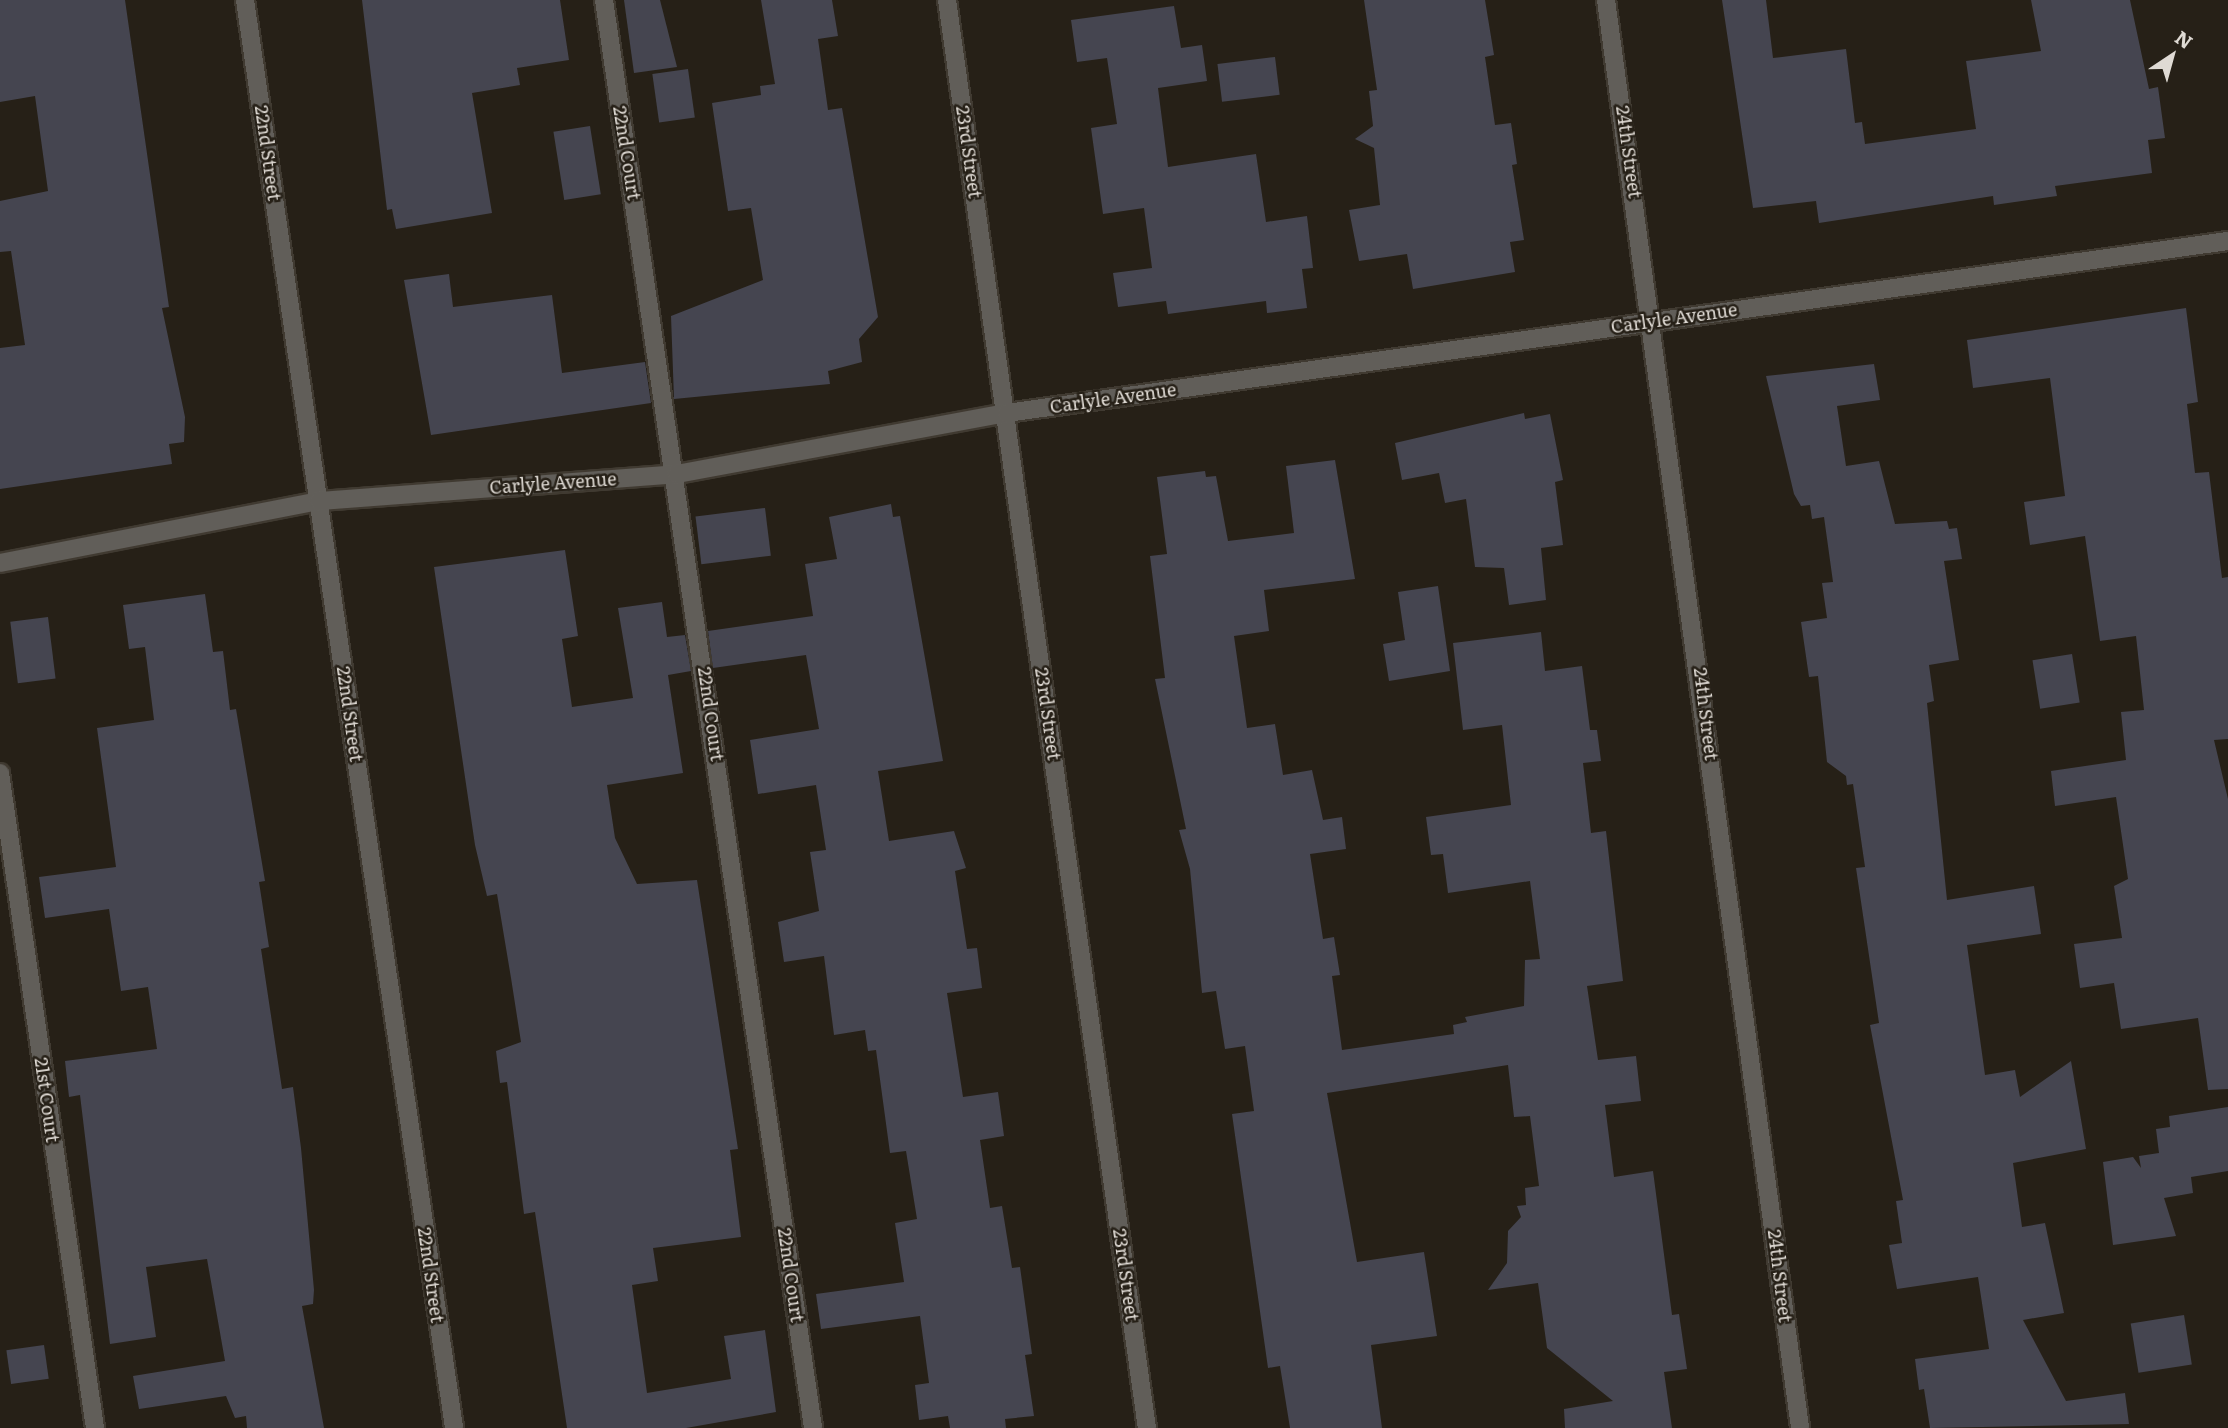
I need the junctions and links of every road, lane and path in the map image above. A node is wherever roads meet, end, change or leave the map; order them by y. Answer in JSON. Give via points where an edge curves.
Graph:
{"nodes":[{"id":1,"x":245,"y":0,"type":"edge"},
{"id":2,"x":604,"y":0,"type":"edge"},
{"id":3,"x":947,"y":0,"type":"edge"},
{"id":4,"x":1606,"y":0,"type":"edge"},
{"id":5,"x":2228,"y":241,"type":"edge"},
{"id":6,"x":1654,"y":321,"type":"junction"},
{"id":7,"x":1007,"y":413,"type":"junction"},
{"id":8,"x":677,"y":474,"type":"junction"},
{"id":9,"x":319,"y":501,"type":"junction"},
{"id":10,"x":0,"y":563,"type":"edge"},
{"id":11,"x":0,"y":773,"type":"edge"},
{"id":12,"x":95,"y":1428,"type":"edge"},
{"id":13,"x":454,"y":1428,"type":"edge"},
{"id":14,"x":813,"y":1428,"type":"edge"},
{"id":15,"x":1147,"y":1428,"type":"edge"},
{"id":16,"x":1800,"y":1428,"type":"edge"}],
"edges":[{"from":1,"to":9,"type":"street","name":"22nd Street"},
{"from":2,"to":8,"type":"street","name":"22nd Court"},
{"from":3,"to":7,"type":"street","name":"23rd Street"},
{"from":4,"to":6,"type":"street","name":"24th Street"},
{"from":5,"to":6,"type":"street","name":"Carlyle Avenue"},
{"from":6,"to":7,"type":"street","name":"Carlyle Avenue"},
{"from":6,"to":16,"type":"street","name":"24th Street"},
{"from":7,"to":8,"type":"street","name":"Carlyle Avenue"},
{"from":7,"to":15,"type":"street","name":"23rd Street"},
{"from":8,"to":9,"type":"street","name":"Carlyle Avenue"},
{"from":8,"to":14,"type":"street","name":"22nd Court"},
{"from":9,"to":10,"type":"street","name":"Carlyle Avenue"},
{"from":9,"to":13,"type":"street","name":"22nd Street"},
{"from":11,"to":12,"type":"street","name":"21st Court"}]}
